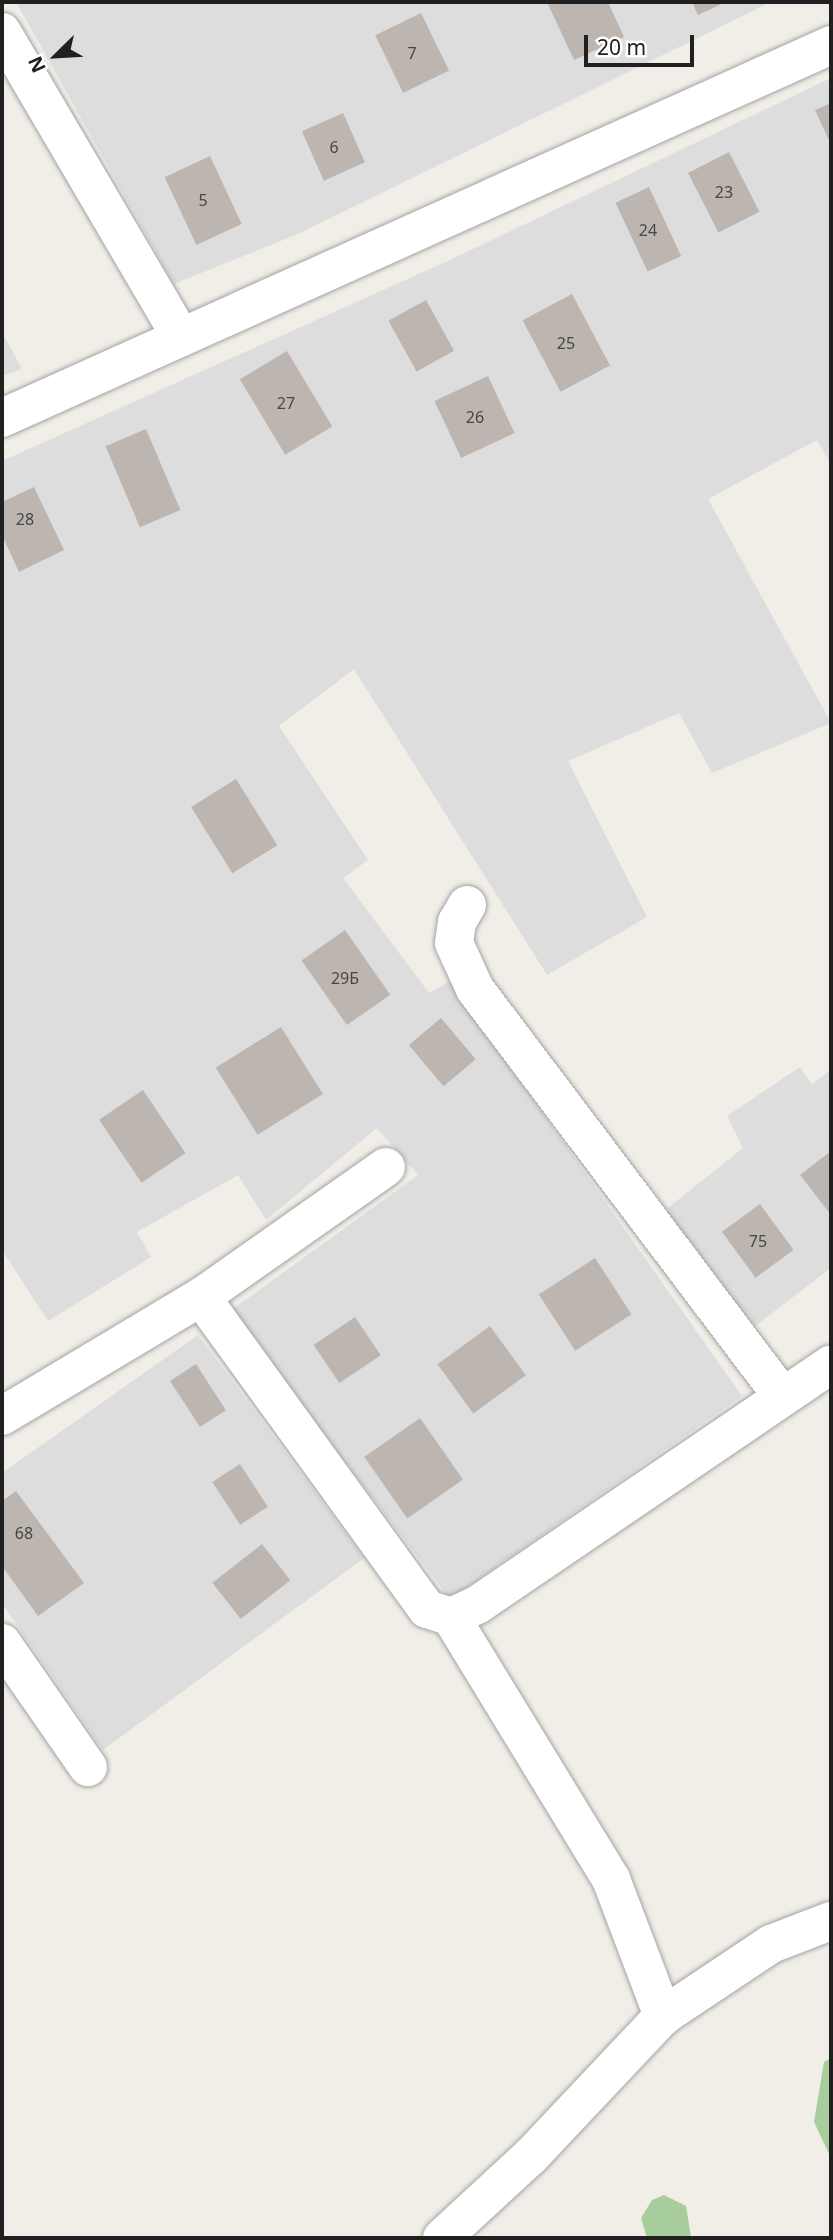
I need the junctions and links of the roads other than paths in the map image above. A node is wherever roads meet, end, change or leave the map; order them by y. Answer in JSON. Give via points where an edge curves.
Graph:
{"nodes":[{"id":1,"x":2,"y":32,"type":"edge"},
{"id":2,"x":831,"y":45,"type":"edge"},
{"id":3,"x":181,"y":337,"type":"junction"},
{"id":4,"x":2,"y":418,"type":"edge"},
{"id":5,"x":467,"y":905,"type":"dead end"},
{"id":6,"x":386,"y":1167,"type":"dead end"},
{"id":7,"x":201,"y":1297,"type":"junction"},
{"id":8,"x":831,"y":1364,"type":"edge"},
{"id":9,"x":782,"y":1396,"type":"junction"},
{"id":10,"x":2,"y":1416,"type":"edge"},
{"id":11,"x":451,"y":1617,"type":"junction"},
{"id":12,"x":2,"y":1643,"type":"edge"},
{"id":13,"x":88,"y":1766,"type":"dead end"},
{"id":14,"x":831,"y":1921,"type":"edge"},
{"id":15,"x":663,"y":2016,"type":"junction"},
{"id":16,"x":442,"y":2238,"type":"edge"}],
"edges":[{"from":1,"to":3,"type":"street"},
{"from":2,"to":3,"type":"street"},
{"from":3,"to":4,"type":"street"},
{"from":5,"to":9,"type":"street","via":[[457,922],[454,943],[475,989]]},
{"from":6,"to":7,"type":"street"},
{"from":7,"to":10,"type":"street"},
{"from":7,"to":11,"type":"street","via":[[428,1609]]},
{"from":8,"to":9,"type":"street"},
{"from":9,"to":11,"type":"street","via":[[477,1605]]},
{"from":11,"to":15,"type":"street","via":[[611,1879]]},
{"from":12,"to":13,"type":"street"},
{"from":14,"to":15,"type":"street","via":[[771,1944]]},
{"from":15,"to":16,"type":"street","via":[[531,2156]]}]}
